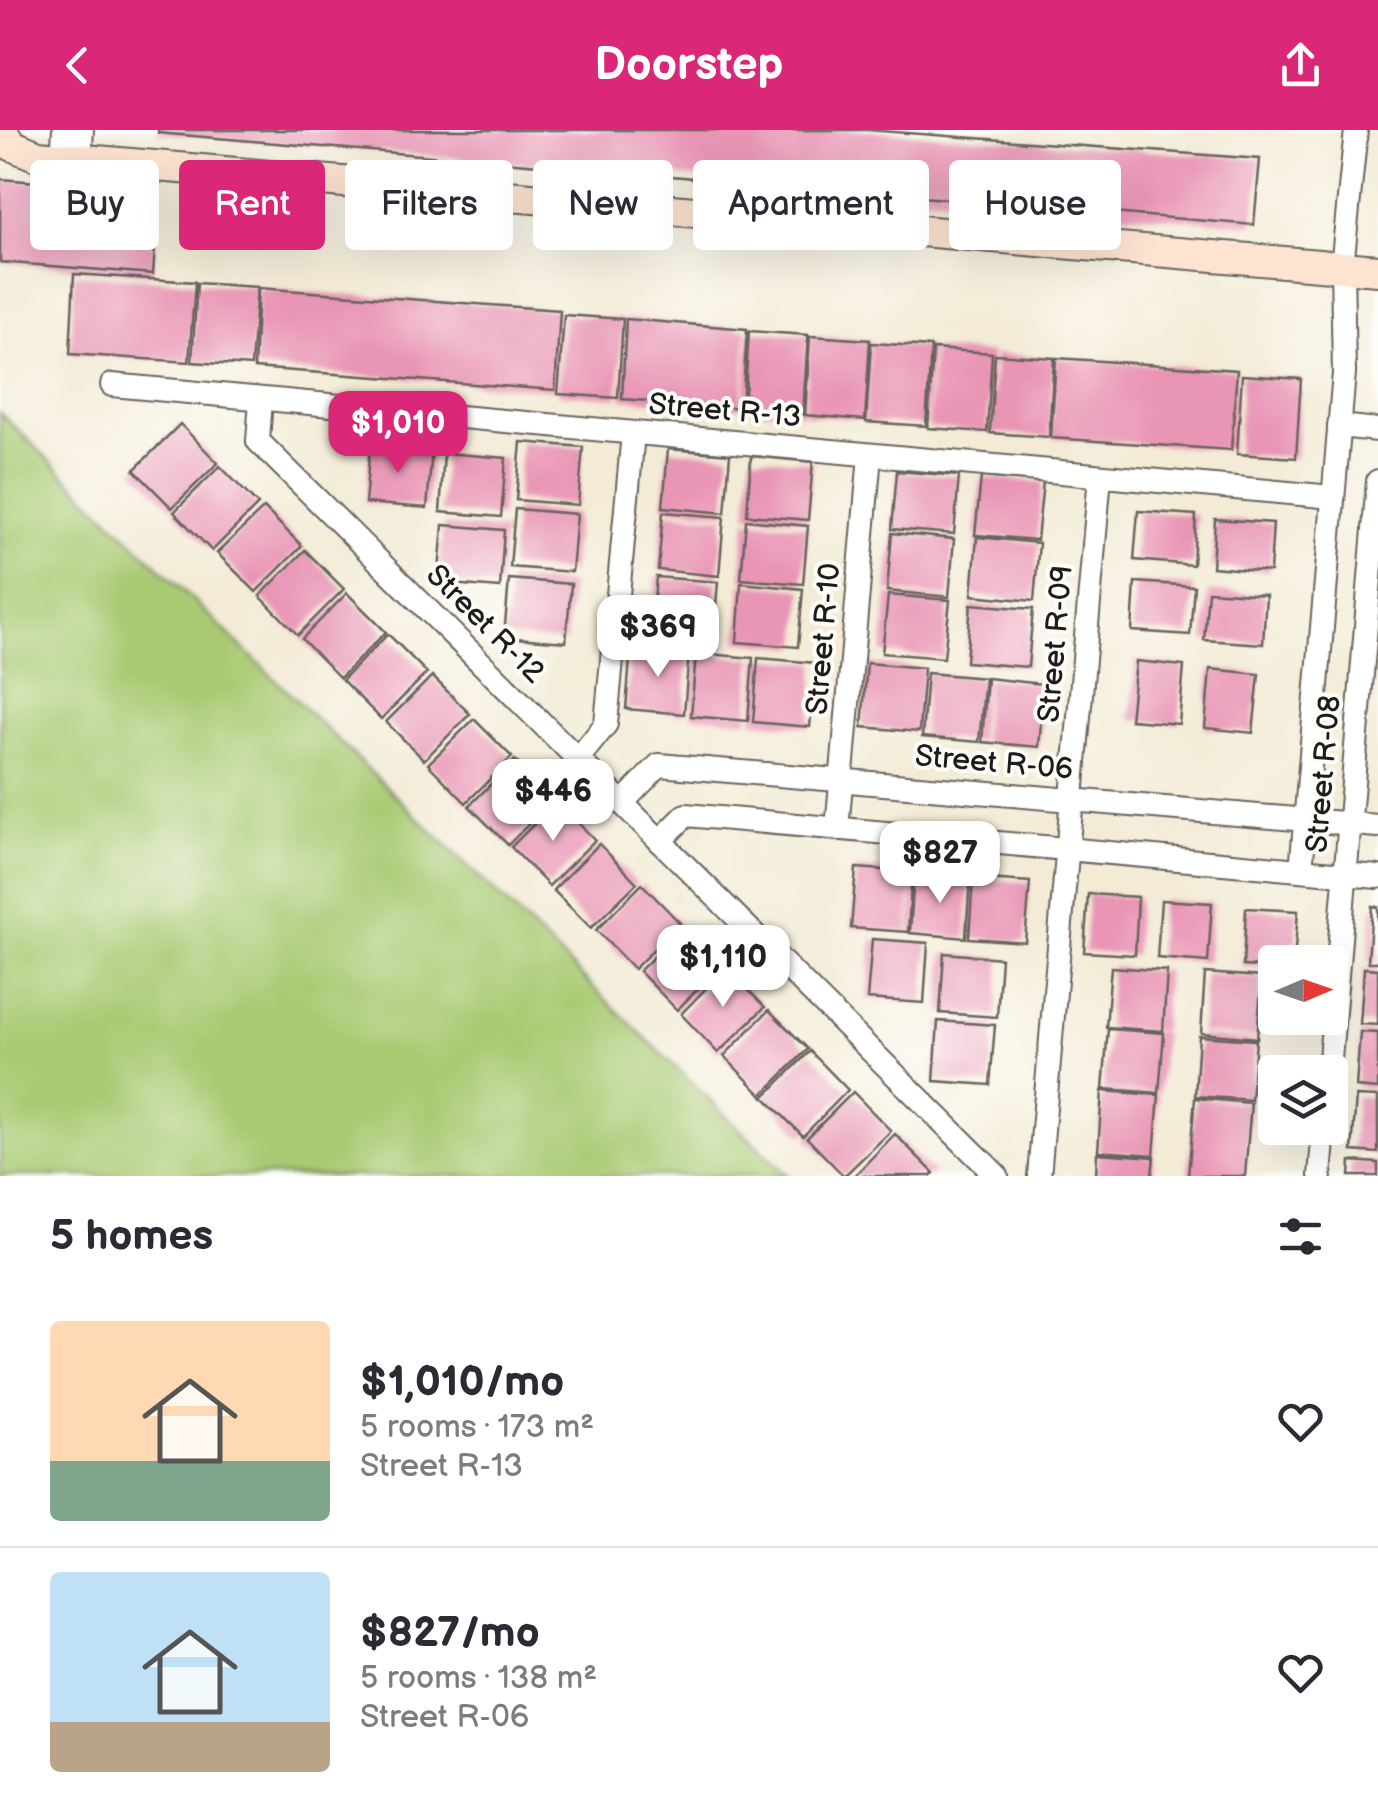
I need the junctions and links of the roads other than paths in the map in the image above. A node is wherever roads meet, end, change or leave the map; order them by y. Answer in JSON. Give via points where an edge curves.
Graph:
{"nodes":[{"id":1,"x":1356,"y":130,"type":"edge"},
{"id":2,"x":7,"y":138,"type":"edge"},
{"id":3,"x":72,"y":144,"type":"edge"},
{"id":4,"x":1342,"y":267,"type":"junction"},
{"id":5,"x":1378,"y":270,"type":"edge"},
{"id":6,"x":112,"y":385,"type":"dead end"},
{"id":7,"x":261,"y":399,"type":"junction"},
{"id":8,"x":1340,"y":426,"type":"junction"},
{"id":9,"x":1378,"y":430,"type":"edge"},
{"id":10,"x":634,"y":433,"type":"junction"},
{"id":11,"x":870,"y":454,"type":"junction"},
{"id":12,"x":1100,"y":476,"type":"junction"},
{"id":13,"x":1378,"y":481,"type":"edge"},
{"id":14,"x":1333,"y":497,"type":"junction"},
{"id":15,"x":578,"y":759,"type":"junction"},
{"id":16,"x":842,"y":780,"type":"junction"},
{"id":17,"x":1072,"y":800,"type":"junction"},
{"id":18,"x":622,"y":803,"type":"junction"},
{"id":19,"x":1305,"y":820,"type":"junction"},
{"id":20,"x":1350,"y":823,"type":"junction"},
{"id":21,"x":1378,"y":826,"type":"edge"},
{"id":22,"x":837,"y":828,"type":"junction"},
{"id":23,"x":660,"y":841,"type":"junction"},
{"id":24,"x":1068,"y":849,"type":"junction"},
{"id":25,"x":1301,"y":870,"type":"junction"},
{"id":26,"x":1345,"y":874,"type":"junction"},
{"id":27,"x":1378,"y":877,"type":"edge"},
{"id":28,"x":1330,"y":1055,"type":"edge"},
{"id":29,"x":1323,"y":1145,"type":"edge"},
{"id":30,"x":996,"y":1176,"type":"edge"},
{"id":31,"x":1039,"y":1176,"type":"edge"},
{"id":32,"x":1320,"y":1176,"type":"edge"}],
"edges":[{"from":1,"to":4,"type":"street","name":"Street R-08"},
{"from":2,"to":3,"type":"street","via":[[38,156]]},
{"from":3,"to":4,"type":"street"},
{"from":4,"to":5,"type":"street"},
{"from":4,"to":8,"type":"street","name":"Street R-08"},
{"from":6,"to":7,"type":"street","name":"Street R-13"},
{"from":7,"to":10,"type":"street","name":"Street R-13"},
{"from":7,"to":15,"type":"street","name":"Street R-12","via":[[258,441]]},
{"from":8,"to":9,"type":"street"},
{"from":8,"to":14,"type":"street","name":"Street R-08"},
{"from":10,"to":11,"type":"street","name":"Street R-13"},
{"from":10,"to":15,"type":"street","via":[[606,724]]},
{"from":11,"to":12,"type":"street","name":"Street R-13"},
{"from":11,"to":16,"type":"street","name":"Street R-10"},
{"from":12,"to":14,"type":"street","name":"Street R-13"},
{"from":12,"to":17,"type":"street","name":"Street R-09"},
{"from":13,"to":20,"type":"street","name":"Street R-08"},
{"from":14,"to":19,"type":"street","name":"Street R-08"},
{"from":15,"to":18,"type":"street","name":"Street R-12"},
{"from":16,"to":17,"type":"street","name":"Street R-06"},
{"from":16,"to":18,"type":"street","name":"Street R-06","via":[[660,765]]},
{"from":16,"to":22,"type":"street","name":"Street R-10"},
{"from":17,"to":19,"type":"street","name":"Street R-06"},
{"from":17,"to":24,"type":"street","name":"Street R-09"},
{"from":18,"to":23,"type":"street","name":"Street R-12"},
{"from":19,"to":20,"type":"street","name":"Street R-06"},
{"from":19,"to":25,"type":"street","name":"Street R-08"},
{"from":20,"to":21,"type":"street","name":"Street R-06"},
{"from":20,"to":26,"type":"street","name":"Street R-08"},
{"from":22,"to":23,"type":"street","via":[[686,815]]},
{"from":22,"to":24,"type":"street"},
{"from":23,"to":30,"type":"street","name":"Street R-12"},
{"from":24,"to":25,"type":"street"},
{"from":24,"to":31,"type":"street","name":"Street R-09"},
{"from":25,"to":26,"type":"street"},
{"from":26,"to":27,"type":"street"},
{"from":26,"to":28,"type":"street","name":"Street R-08"},
{"from":29,"to":32,"type":"street"}]}
